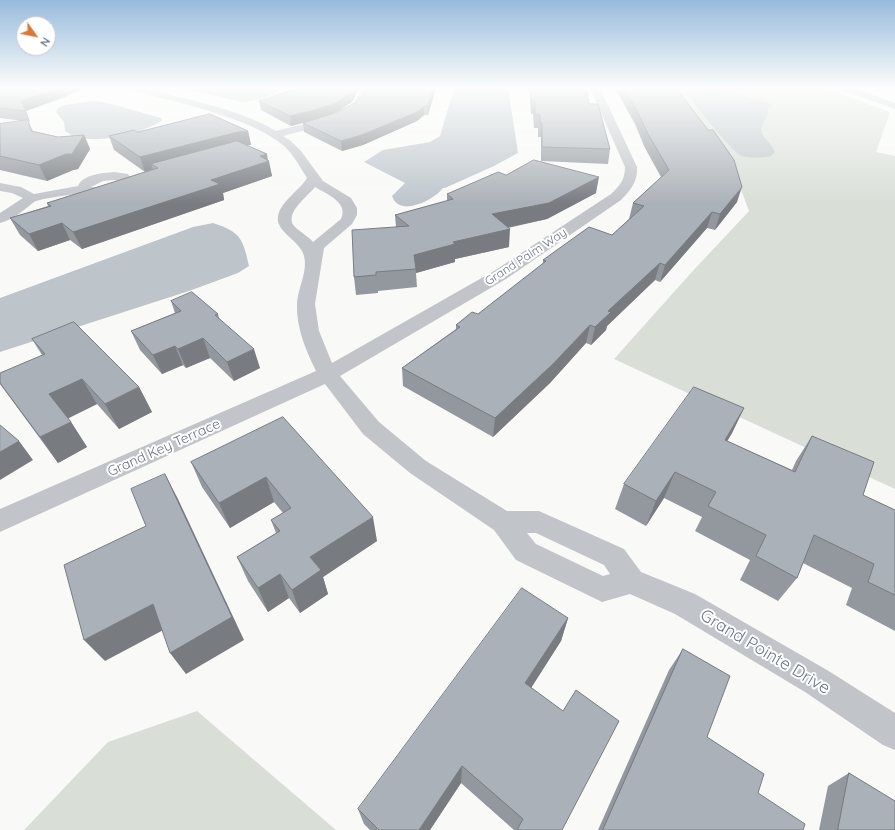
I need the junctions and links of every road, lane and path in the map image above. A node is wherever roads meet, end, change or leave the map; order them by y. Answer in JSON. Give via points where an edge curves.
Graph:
{"nodes":[{"id":1,"x":259,"y":127,"type":"edge"},
{"id":2,"x":304,"y":127,"type":"edge"},
{"id":3,"x":612,"y":127,"type":"edge"},
{"id":4,"x":274,"y":134,"type":"junction"},
{"id":5,"x":313,"y":179,"type":"junction"},
{"id":6,"x":134,"y":180,"type":"edge"},
{"id":7,"x":0,"y":187,"type":"edge"},
{"id":8,"x":31,"y":198,"type":"junction"},
{"id":9,"x":0,"y":219,"type":"edge"},
{"id":10,"x":313,"y":262,"type":"junction"},
{"id":11,"x":328,"y":374,"type":"junction"},
{"id":12,"x":0,"y":521,"type":"edge"},
{"id":13,"x":895,"y":732,"type":"edge"}],
"edges":[{"from":1,"to":4,"type":"street"},
{"from":2,"to":4,"type":"street"},
{"from":3,"to":11,"type":"street","name":"Grand Palm Way","via":[[631,168],[629,182],[616,197],[500,275]]},
{"from":4,"to":5,"type":"street","via":[[297,153]]},
{"from":5,"to":10,"type":"street","via":[[309,187],[291,204],[284,218],[287,226],[306,241]]},
{"from":5,"to":10,"type":"street","via":[[346,201],[350,215],[347,221],[317,247]]},
{"from":6,"to":8,"type":"street","via":[[107,192],[84,189]]},
{"from":7,"to":8,"type":"street","via":[[14,188]]},
{"from":8,"to":9,"type":"street"},
{"from":10,"to":11,"type":"street","name":"Grand Pointe Drive","via":[[306,304],[310,331]]},
{"from":11,"to":12,"type":"street","name":"Grand Key Terrace"},
{"from":11,"to":13,"type":"street","name":"Grand Pointe Drive","via":[[371,428],[418,467],[503,522],[526,552],[602,589],[631,582],[685,604],[816,681]]}]}
